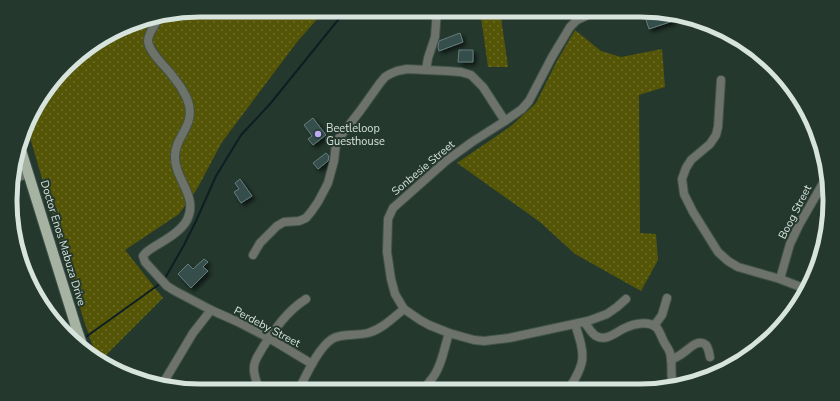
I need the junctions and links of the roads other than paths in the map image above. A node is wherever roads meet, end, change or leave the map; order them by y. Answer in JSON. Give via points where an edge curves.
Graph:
{"nodes":[{"id":1,"x":436,"y":17,"type":"edge"},
{"id":2,"x":584,"y":17,"type":"edge"},
{"id":3,"x":158,"y":22,"type":"edge"},
{"id":4,"x":426,"y":70,"type":"junction"},
{"id":5,"x":721,"y":80,"type":"dead end"},
{"id":6,"x":505,"y":121,"type":"junction"},
{"id":7,"x":23,"y":155,"type":"edge"},
{"id":8,"x":29,"y":174,"type":"junction"},
{"id":9,"x":19,"y":176,"type":"edge"},
{"id":10,"x":822,"y":185,"type":"edge"},
{"id":11,"x":253,"y":255,"type":"dead end"},
{"id":12,"x":780,"y":279,"type":"junction"},
{"id":13,"x":801,"y":287,"type":"edge"},
{"id":14,"x":667,"y":298,"type":"dead end"},
{"id":15,"x":306,"y":299,"type":"dead end"},
{"id":16,"x":626,"y":299,"type":"dead end"},
{"id":17,"x":404,"y":309,"type":"junction"},
{"id":18,"x":211,"y":310,"type":"junction"},
{"id":19,"x":584,"y":322,"type":"junction"},
{"id":20,"x":575,"y":324,"type":"junction"},
{"id":21,"x":654,"y":326,"type":"junction"},
{"id":22,"x":449,"y":333,"type":"junction"},
{"id":23,"x":80,"y":338,"type":"edge"},
{"id":24,"x":269,"y":338,"type":"junction"},
{"id":25,"x":710,"y":357,"type":"dead end"},
{"id":26,"x":671,"y":360,"type":"junction"},
{"id":27,"x":312,"y":364,"type":"junction"},
{"id":28,"x":165,"y":380,"type":"edge"},
{"id":29,"x":671,"y":381,"type":"edge"},
{"id":30,"x":258,"y":384,"type":"edge"},
{"id":31,"x":302,"y":384,"type":"edge"},
{"id":32,"x":428,"y":384,"type":"edge"},
{"id":33,"x":572,"y":384,"type":"edge"}],
"edges":[{"from":1,"to":4,"type":"street","via":[[435,37]]},
{"from":2,"to":6,"type":"street","name":"Sonbesie Street","via":[[570,27],[529,101]]},
{"from":3,"to":18,"type":"street","name":"Perdeby Street","via":[[150,33],[148,42],[183,91],[190,112],[175,156],[191,206],[187,220],[180,228],[143,256],[145,262],[167,286]]},
{"from":4,"to":6,"type":"street","via":[[471,75],[483,87]]},
{"from":4,"to":11,"type":"street","via":[[407,69],[385,77],[339,138],[328,183],[311,212],[299,221],[284,222],[277,226],[260,242]]},
{"from":5,"to":12,"type":"street","via":[[716,135],[686,168],[682,179],[684,194],[718,252],[728,261],[738,267]]},
{"from":6,"to":17,"type":"street","name":"Sonbesie Street","via":[[446,161],[393,208],[388,219],[387,252],[395,294]]},
{"from":7,"to":8,"type":"main road","name":"Doctor Enos Mabuza Drive"},
{"from":8,"to":9,"type":"street"},
{"from":8,"to":23,"type":"main road","name":"Doctor Enos Mabuza Drive"},
{"from":10,"to":12,"type":"street","name":"Boog Street","via":[[790,244]]},
{"from":12,"to":13,"type":"street"},
{"from":14,"to":21,"type":"street","via":[[662,315]]},
{"from":15,"to":24,"type":"street","via":[[288,314]]},
{"from":16,"to":19,"type":"street","name":"Sonbesie Street","via":[[607,314]]},
{"from":17,"to":22,"type":"street","name":"Sonbesie Street","via":[[420,320]]},
{"from":17,"to":27,"type":"street","via":[[369,333],[332,339]]},
{"from":18,"to":24,"type":"street","name":"Perdeby Street"},
{"from":18,"to":28,"type":"street","via":[[193,333]]},
{"from":19,"to":20,"type":"street","name":"Sonbesie Street"},
{"from":19,"to":21,"type":"street","via":[[601,338],[633,325]]},
{"from":20,"to":22,"type":"street","name":"Sonbesie Street","via":[[493,341],[474,340]]},
{"from":20,"to":33,"type":"street","via":[[583,362]]},
{"from":21,"to":26,"type":"street","via":[[670,352]]},
{"from":22,"to":32,"type":"street","via":[[436,374]]},
{"from":24,"to":27,"type":"street","name":"Perdeby Street"},
{"from":24,"to":30,"type":"street","via":[[254,366]]},
{"from":25,"to":26,"type":"street","via":[[707,346],[698,343]]},
{"from":26,"to":29,"type":"street"},
{"from":27,"to":31,"type":"street"}]}
